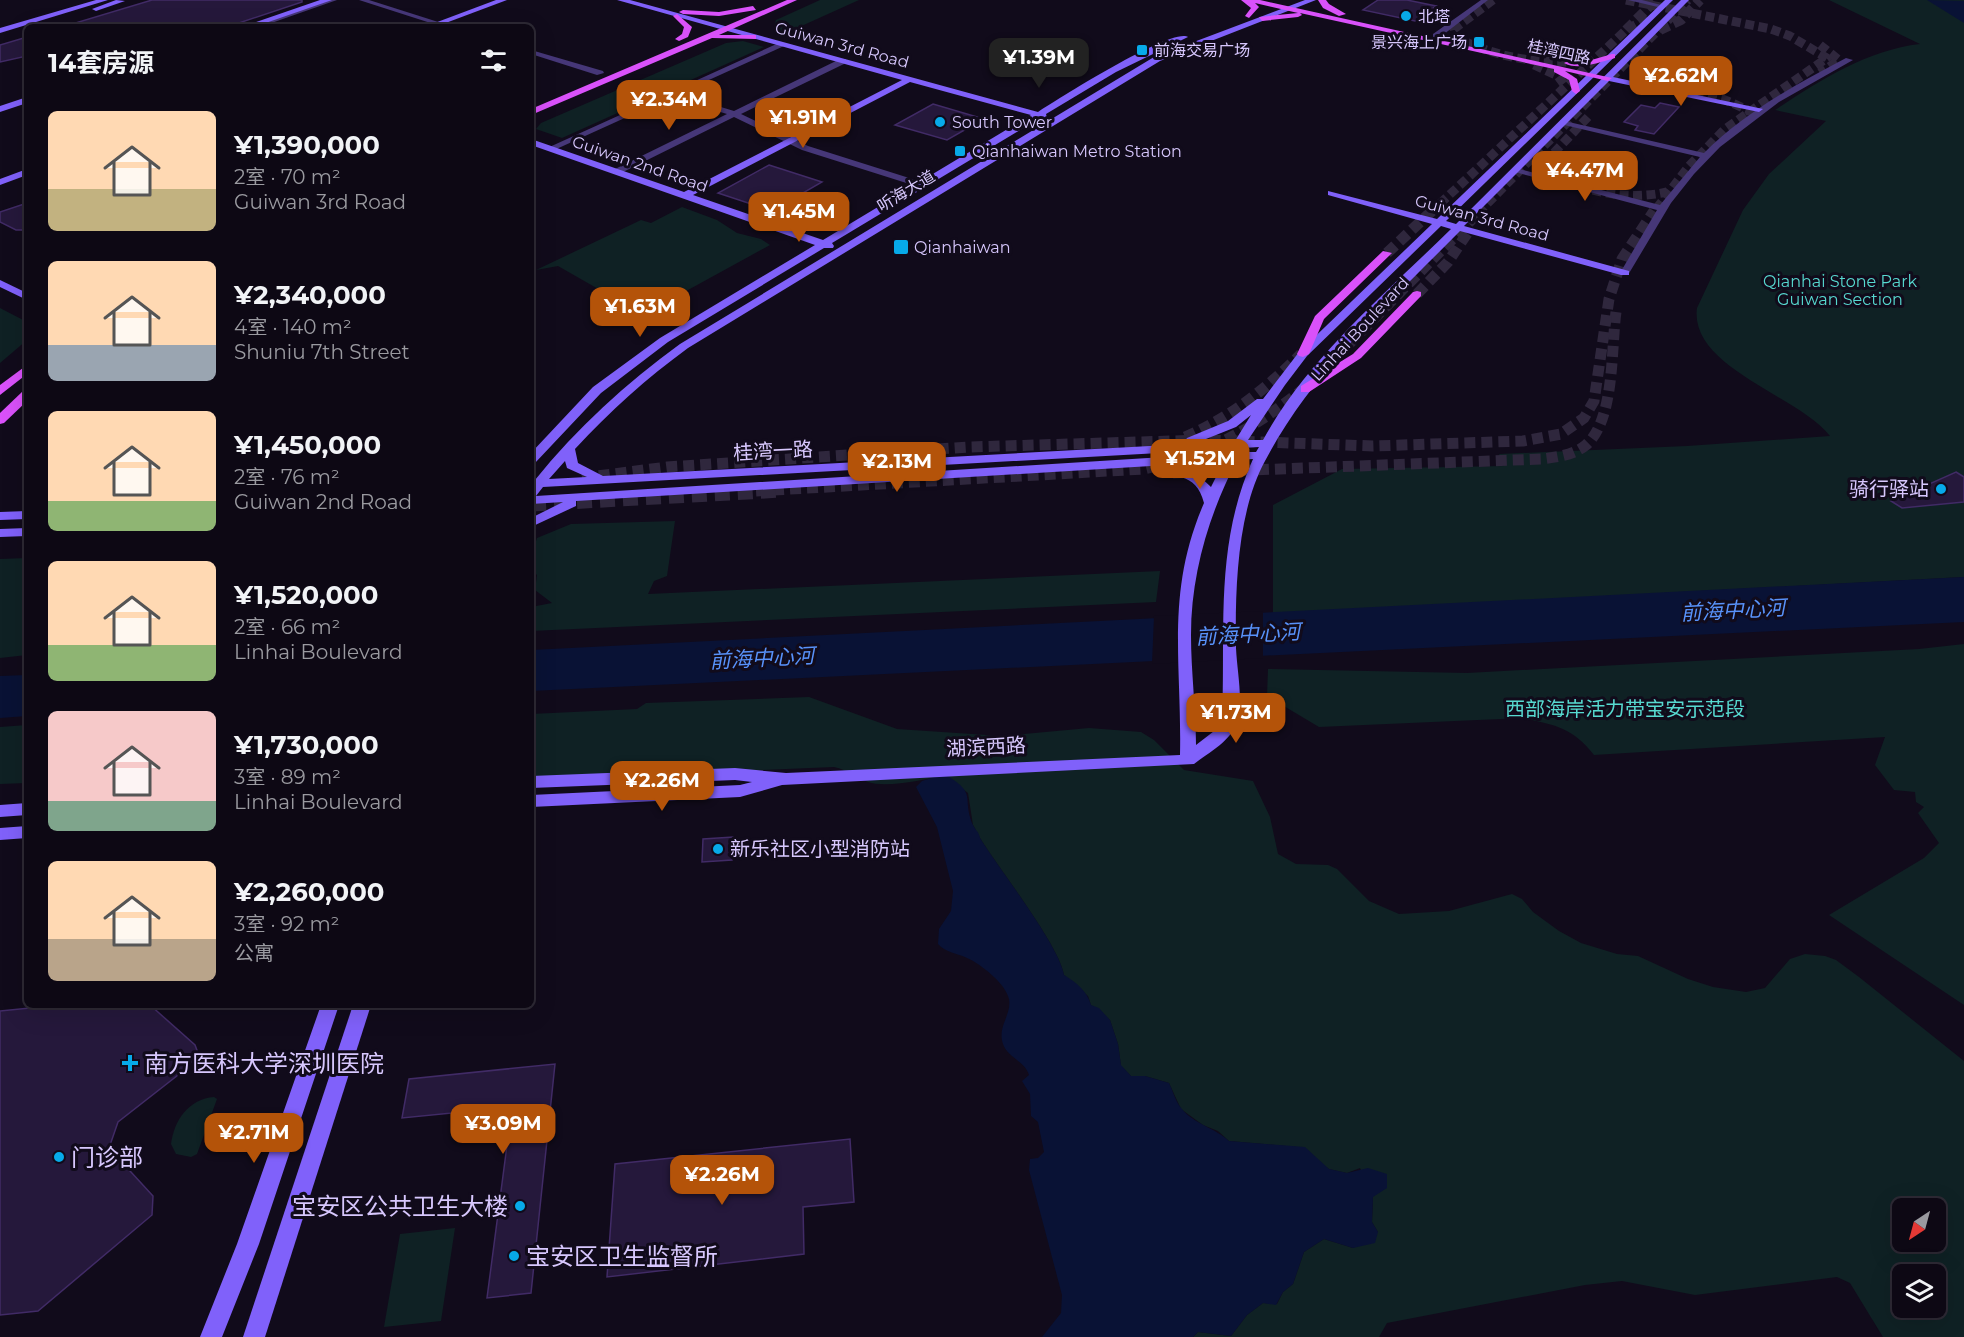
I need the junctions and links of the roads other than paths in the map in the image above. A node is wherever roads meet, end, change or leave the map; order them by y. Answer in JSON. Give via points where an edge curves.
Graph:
{"nodes":[{"id":1,"x":104,"y":0,"type":"edge"},
{"id":2,"x":327,"y":0,"type":"edge"},
{"id":3,"x":334,"y":0,"type":"edge"},
{"id":4,"x":362,"y":0,"type":"edge"},
{"id":5,"x":503,"y":0,"type":"edge"},
{"id":6,"x":621,"y":0,"type":"edge"},
{"id":7,"x":636,"y":0,"type":"edge"},
{"id":8,"x":773,"y":0,"type":"edge"},
{"id":9,"x":793,"y":0,"type":"edge"},
{"id":10,"x":1245,"y":0,"type":"edge"},
{"id":11,"x":1250,"y":0,"type":"edge"},
{"id":12,"x":1312,"y":0,"type":"edge"},
{"id":13,"x":1322,"y":0,"type":"edge"},
{"id":14,"x":1485,"y":0,"type":"edge"},
{"id":15,"x":1631,"y":0,"type":"edge"},
{"id":16,"x":1686,"y":0,"type":"tunnel mouth"},
{"id":17,"x":120,"y":1,"type":"edge"},
{"id":18,"x":1666,"y":3,"type":"edge"},
{"id":19,"x":1286,"y":4,"type":"edge"},
{"id":20,"x":753,"y":8,"type":"junction"},
{"id":21,"x":765,"y":12,"type":"junction"},
{"id":22,"x":680,"y":14,"type":"junction"},
{"id":23,"x":1249,"y":16,"type":"junction"},
{"id":24,"x":1326,"y":17,"type":"junction"},
{"id":25,"x":1351,"y":18,"type":"junction"},
{"id":26,"x":1262,"y":19,"type":"junction"},
{"id":27,"x":438,"y":23,"type":"junction"},
{"id":28,"x":46,"y":24,"type":"edge"},
{"id":29,"x":255,"y":24,"type":"edge"},
{"id":30,"x":262,"y":24,"type":"edge"},
{"id":31,"x":441,"y":24,"type":"edge"},
{"id":32,"x":722,"y":26,"type":"junction"},
{"id":33,"x":0,"y":31,"type":"edge"},
{"id":34,"x":24,"y":31,"type":"edge"},
{"id":35,"x":758,"y":35,"type":"junction"},
{"id":36,"x":1436,"y":36,"type":"junction"},
{"id":37,"x":0,"y":38,"type":"edge"},
{"id":38,"x":679,"y":39,"type":"junction"},
{"id":39,"x":692,"y":43,"type":"junction"},
{"id":40,"x":781,"y":44,"type":"junction"},
{"id":41,"x":534,"y":53,"type":"edge"},
{"id":42,"x":1612,"y":56,"type":"junction"},
{"id":43,"x":1849,"y":60,"type":"dead end"},
{"id":44,"x":843,"y":61,"type":"junction"},
{"id":45,"x":1543,"y":62,"type":"junction"},
{"id":46,"x":1630,"y":68,"type":"junction"},
{"id":47,"x":600,"y":73,"type":"junction"},
{"id":48,"x":1594,"y":73,"type":"junction"},
{"id":49,"x":1610,"y":76,"type":"junction"},
{"id":50,"x":909,"y":79,"type":"junction"},
{"id":51,"x":1659,"y":87,"type":"junction"},
{"id":52,"x":1576,"y":91,"type":"junction"},
{"id":53,"x":1592,"y":93,"type":"junction"},
{"id":54,"x":671,"y":94,"type":"junction"},
{"id":55,"x":1074,"y":96,"type":"junction"},
{"id":56,"x":24,"y":102,"type":"edge"},
{"id":57,"x":1001,"y":102,"type":"junction"},
{"id":58,"x":534,"y":109,"type":"edge"},
{"id":59,"x":534,"y":109,"type":"edge"},
{"id":60,"x":0,"y":110,"type":"edge"},
{"id":61,"x":1759,"y":110,"type":"junction"},
{"id":62,"x":1043,"y":113,"type":"junction"},
{"id":63,"x":734,"y":114,"type":"junction"},
{"id":64,"x":1059,"y":117,"type":"junction"},
{"id":65,"x":1563,"y":122,"type":"junction"},
{"id":66,"x":1011,"y":131,"type":"junction"},
{"id":67,"x":789,"y":141,"type":"junction"},
{"id":68,"x":534,"y":143,"type":"edge"},
{"id":69,"x":549,"y":149,"type":"junction"},
{"id":70,"x":1705,"y":156,"type":"junction"},
{"id":71,"x":1515,"y":171,"type":"junction"},
{"id":72,"x":616,"y":172,"type":"junction"},
{"id":73,"x":24,"y":173,"type":"edge"},
{"id":74,"x":0,"y":182,"type":"edge"},
{"id":75,"x":922,"y":185,"type":"junction"},
{"id":76,"x":1331,"y":193,"type":"dead end"},
{"id":77,"x":684,"y":196,"type":"junction"},
{"id":78,"x":1661,"y":208,"type":"junction"},
{"id":79,"x":862,"y":221,"type":"junction"},
{"id":80,"x":1441,"y":223,"type":"junction"},
{"id":81,"x":1458,"y":228,"type":"junction"},
{"id":82,"x":781,"y":230,"type":"junction"},
{"id":83,"x":824,"y":244,"type":"junction"},
{"id":84,"x":840,"y":250,"type":"junction"},
{"id":85,"x":1387,"y":253,"type":"tunnel mouth"},
{"id":86,"x":789,"y":265,"type":"junction"},
{"id":87,"x":1625,"y":273,"type":"joint"},
{"id":88,"x":0,"y":283,"type":"edge"},
{"id":89,"x":1417,"y":294,"type":"tunnel mouth"},
{"id":90,"x":24,"y":295,"type":"edge"},
{"id":91,"x":1303,"y":354,"type":"junction"},
{"id":92,"x":24,"y":371,"type":"edge"},
{"id":93,"x":1305,"y":389,"type":"junction"},
{"id":94,"x":0,"y":391,"type":"edge"},
{"id":95,"x":1270,"y":395,"type":"junction"},
{"id":96,"x":24,"y":397,"type":"edge"},
{"id":97,"x":0,"y":420,"type":"edge"},
{"id":98,"x":550,"y":438,"type":"junction"},
{"id":99,"x":569,"y":448,"type":"junction"},
{"id":100,"x":1169,"y":448,"type":"junction"},
{"id":101,"x":534,"y":449,"type":"edge"},
{"id":102,"x":1265,"y":449,"type":"junction"},
{"id":103,"x":1237,"y":450,"type":"junction"},
{"id":104,"x":534,"y":457,"type":"edge"},
{"id":105,"x":1139,"y":462,"type":"junction"},
{"id":106,"x":612,"y":480,"type":"junction"},
{"id":107,"x":534,"y":488,"type":"edge"},
{"id":108,"x":594,"y":496,"type":"junction"},
{"id":109,"x":534,"y":500,"type":"edge"},
{"id":110,"x":1211,"y":504,"type":"junction"},
{"id":111,"x":24,"y":515,"type":"edge"},
{"id":112,"x":0,"y":516,"type":"edge"},
{"id":113,"x":534,"y":520,"type":"edge"},
{"id":114,"x":24,"y":532,"type":"edge"},
{"id":115,"x":0,"y":533,"type":"edge"},
{"id":116,"x":1188,"y":759,"type":"junction"},
{"id":117,"x":786,"y":779,"type":"junction"},
{"id":118,"x":534,"y":783,"type":"edge"},
{"id":119,"x":614,"y":796,"type":"junction"},
{"id":120,"x":534,"y":801,"type":"edge"},
{"id":121,"x":24,"y":809,"type":"edge"},
{"id":122,"x":534,"y":809,"type":"edge"},
{"id":123,"x":0,"y":811,"type":"edge"},
{"id":124,"x":24,"y":832,"type":"edge"},
{"id":125,"x":0,"y":834,"type":"edge"},
{"id":126,"x":329,"y":1008,"type":"edge"},
{"id":127,"x":361,"y":1008,"type":"edge"},
{"id":128,"x":211,"y":1337,"type":"edge"},
{"id":129,"x":254,"y":1337,"type":"edge"}],
"edges":[{"from":1,"to":33,"type":"main road"},
{"from":2,"to":29,"type":"main road"},
{"from":3,"to":30,"type":"street"},
{"from":4,"to":27,"type":"street"},
{"from":5,"to":27,"type":"main road"},
{"from":6,"to":22,"type":"main road","name":"Guiwan 3rd Road"},
{"from":7,"to":22,"type":"main road","name":"Guiwan 3rd Road"},
{"from":8,"to":20,"type":"main road"},
{"from":9,"to":21,"type":"main road"},
{"from":10,"to":23,"type":"main road","via":[[1255,7]]},
{"from":11,"to":19,"type":"main road","name":"桂湾四路"},
{"from":12,"to":19,"type":"main road","name":"听海大道"},
{"from":13,"to":25,"type":"main road","via":[[1332,10]]},
{"from":14,"to":36,"type":"street"},
{"from":15,"to":18,"type":"street"},
{"from":16,"to":46,"type":"main road","name":"Linhai Boulevard"},
{"from":17,"to":28,"type":"main road"},
{"from":18,"to":42,"type":"main road","name":"Linhai Boulevard"},
{"from":19,"to":23,"type":"main road","name":"听海大道"},
{"from":19,"to":24,"type":"main road","name":"桂湾四路"},
{"from":19,"to":25,"type":"main road","name":"桂湾四路"},
{"from":19,"to":26,"type":"main road","name":"听海大道"},
{"from":20,"to":22,"type":"main road","via":[[719,14]]},
{"from":20,"to":32,"type":"main road"},
{"from":21,"to":32,"type":"main road"},
{"from":21,"to":35,"type":"main road","via":[[753,24]]},
{"from":22,"to":32,"type":"main road","name":"Guiwan 3rd Road"},
{"from":22,"to":38,"type":"main road","via":[[688,29]]},
{"from":23,"to":55,"type":"main road","name":"听海大道","via":[[1153,49]]},
{"from":24,"to":26,"type":"main road"},
{"from":24,"to":45,"type":"main road","name":"桂湾四路"},
{"from":25,"to":36,"type":"main road","name":"桂湾四路"},
{"from":26,"to":64,"type":"main road","name":"听海大道","via":[[1157,59]]},
{"from":27,"to":31,"type":"street"},
{"from":32,"to":35,"type":"main road","name":"Guiwan 3rd Road"},
{"from":32,"to":38,"type":"main road"},
{"from":32,"to":39,"type":"main road"},
{"from":34,"to":37,"type":"main road"},
{"from":35,"to":39,"type":"main road","via":[[724,36]]},
{"from":35,"to":40,"type":"main road","name":"Guiwan 3rd Road"},
{"from":35,"to":57,"type":"main road","name":"Guiwan 3rd Road"},
{"from":36,"to":45,"type":"main road","name":"桂湾四路"},
{"from":38,"to":47,"type":"main road"},
{"from":39,"to":58,"type":"main road"},
{"from":40,"to":44,"type":"main road","name":"Guiwan 3rd Road"},
{"from":40,"to":54,"type":"street"},
{"from":41,"to":47,"type":"street"},
{"from":42,"to":45,"type":"main road","via":[[1580,63]]},
{"from":42,"to":48,"type":"main road","name":"Linhai Boulevard"},
{"from":43,"to":61,"type":"street"},
{"from":44,"to":50,"type":"main road","name":"Guiwan 3rd Road"},
{"from":44,"to":63,"type":"street"},
{"from":45,"to":48,"type":"main road","name":"桂湾四路"},
{"from":45,"to":52,"type":"main road","via":[[1569,75]]},
{"from":46,"to":49,"type":"main road","name":"Linhai Boulevard"},
{"from":46,"to":51,"type":"main road"},
{"from":47,"to":59,"type":"main road"},
{"from":48,"to":49,"type":"main road","name":"桂湾四路"},
{"from":48,"to":52,"type":"main road","name":"Linhai Boulevard"},
{"from":49,"to":51,"type":"main road","name":"桂湾四路"},
{"from":49,"to":53,"type":"main road","name":"Linhai Boulevard"},
{"from":50,"to":57,"type":"main road","name":"Guiwan 3rd Road"},
{"from":50,"to":67,"type":"main road"},
{"from":51,"to":53,"type":"main road","via":[[1622,87]]},
{"from":51,"to":61,"type":"main road","name":"桂湾四路"},
{"from":52,"to":80,"type":"main road","name":"Linhai Boulevard"},
{"from":53,"to":65,"type":"main road","name":"Linhai Boulevard"},
{"from":54,"to":63,"type":"street"},
{"from":54,"to":69,"type":"street"},
{"from":55,"to":57,"type":"main road","via":[[1038,103]]},
{"from":55,"to":62,"type":"main road","name":"听海大道"},
{"from":56,"to":60,"type":"main road"},
{"from":57,"to":62,"type":"main road","name":"Guiwan 3rd Road"},
{"from":57,"to":66,"type":"main road","via":[[1014,112],[1016,123]]},
{"from":61,"to":70,"type":"street"},
{"from":62,"to":64,"type":"main road","name":"Guiwan 3rd Road"},
{"from":62,"to":66,"type":"main road","name":"听海大道"},
{"from":63,"to":67,"type":"street"},
{"from":63,"to":72,"type":"street"},
{"from":64,"to":84,"type":"main road","name":"听海大道"},
{"from":65,"to":70,"type":"street"},
{"from":65,"to":71,"type":"main road","name":"Linhai Boulevard"},
{"from":66,"to":75,"type":"main road","name":"听海大道"},
{"from":67,"to":75,"type":"street"},
{"from":67,"to":77,"type":"main road"},
{"from":68,"to":69,"type":"main road","name":"Guiwan 2nd Road"},
{"from":69,"to":72,"type":"main road","name":"Guiwan 2nd Road"},
{"from":70,"to":78,"type":"street"},
{"from":71,"to":78,"type":"street"},
{"from":71,"to":81,"type":"main road","name":"Linhai Boulevard"},
{"from":72,"to":77,"type":"main road","name":"Guiwan 2nd Road"},
{"from":73,"to":74,"type":"main road"},
{"from":75,"to":79,"type":"main road","name":"听海大道"},
{"from":76,"to":80,"type":"main road","name":"Guiwan 3rd Road"},
{"from":77,"to":82,"type":"main road","name":"Guiwan 2nd Road"},
{"from":78,"to":87,"type":"street"},
{"from":79,"to":82,"type":"main road","via":[[831,230]]},
{"from":79,"to":83,"type":"main road","name":"听海大道"},
{"from":80,"to":81,"type":"main road","name":"Guiwan 3rd Road"},
{"from":80,"to":91,"type":"main road","name":"Linhai Boulevard"},
{"from":81,"to":87,"type":"main road","name":"Guiwan 3rd Road"},
{"from":81,"to":93,"type":"main road","name":"Linhai Boulevard","via":[[1343,342]]},
{"from":82,"to":83,"type":"main road","name":"Guiwan 2nd Road"},
{"from":82,"to":86,"type":"main road","via":[[793,247]]},
{"from":83,"to":84,"type":"main road","name":"Guiwan 2nd Road"},
{"from":83,"to":86,"type":"main road","name":"听海大道"},
{"from":84,"to":99,"type":"main road","name":"听海大道","via":[[668,357],[624,393]]},
{"from":85,"to":91,"type":"main road","via":[[1319,318]]},
{"from":86,"to":98,"type":"main road","name":"听海大道","via":[[634,360]]},
{"from":88,"to":90,"type":"main road"},
{"from":89,"to":93,"type":"main road","via":[[1358,356]]},
{"from":91,"to":95,"type":"main road","name":"Linhai Boulevard"},
{"from":92,"to":94,"type":"main road"},
{"from":93,"to":102,"type":"main road","name":"Linhai Boulevard"},
{"from":95,"to":100,"type":"main road","via":[[1218,431]]},
{"from":95,"to":103,"type":"main road","name":"Linhai Boulevard"},
{"from":96,"to":97,"type":"main road"},
{"from":98,"to":101,"type":"main road"},
{"from":98,"to":104,"type":"main road","name":"听海大道"},
{"from":99,"to":106,"type":"main road","via":[[570,462],[575,468]]},
{"from":99,"to":107,"type":"main road","name":"听海大道"},
{"from":100,"to":103,"type":"main road","name":"桂湾一路"},
{"from":100,"to":106,"type":"main road","name":"桂湾一路"},
{"from":102,"to":103,"type":"main road","name":"桂湾一路"},
{"from":102,"to":116,"type":"main road","name":"Linhai Boulevard","via":[[1245,494],[1236,544],[1229,620],[1230,721],[1224,732]]},
{"from":103,"to":105,"type":"main road","name":"桂湾一路"},
{"from":103,"to":110,"type":"main road","name":"Linhai Boulevard"},
{"from":105,"to":108,"type":"main road","name":"桂湾一路"},
{"from":105,"to":110,"type":"main road","via":[[1177,470],[1197,479],[1209,492]]},
{"from":106,"to":107,"type":"main road","name":"桂湾一路"},
{"from":108,"to":109,"type":"main road","name":"桂湾一路"},
{"from":108,"to":113,"type":"main road"},
{"from":110,"to":116,"type":"main road","name":"Linhai Boulevard","via":[[1199,538],[1184,616]]},
{"from":111,"to":112,"type":"main road"},
{"from":114,"to":115,"type":"main road"},
{"from":116,"to":117,"type":"main road","name":"湖滨西路"},
{"from":117,"to":118,"type":"main road","via":[[735,774]]},
{"from":117,"to":119,"type":"main road","via":[[740,791]]},
{"from":119,"to":120,"type":"main road"},
{"from":119,"to":122,"type":"main road"},
{"from":121,"to":123,"type":"main road"},
{"from":124,"to":125,"type":"main road"},
{"from":126,"to":128,"type":"main road","via":[[248,1244]]},
{"from":127,"to":129,"type":"main road"}]}
